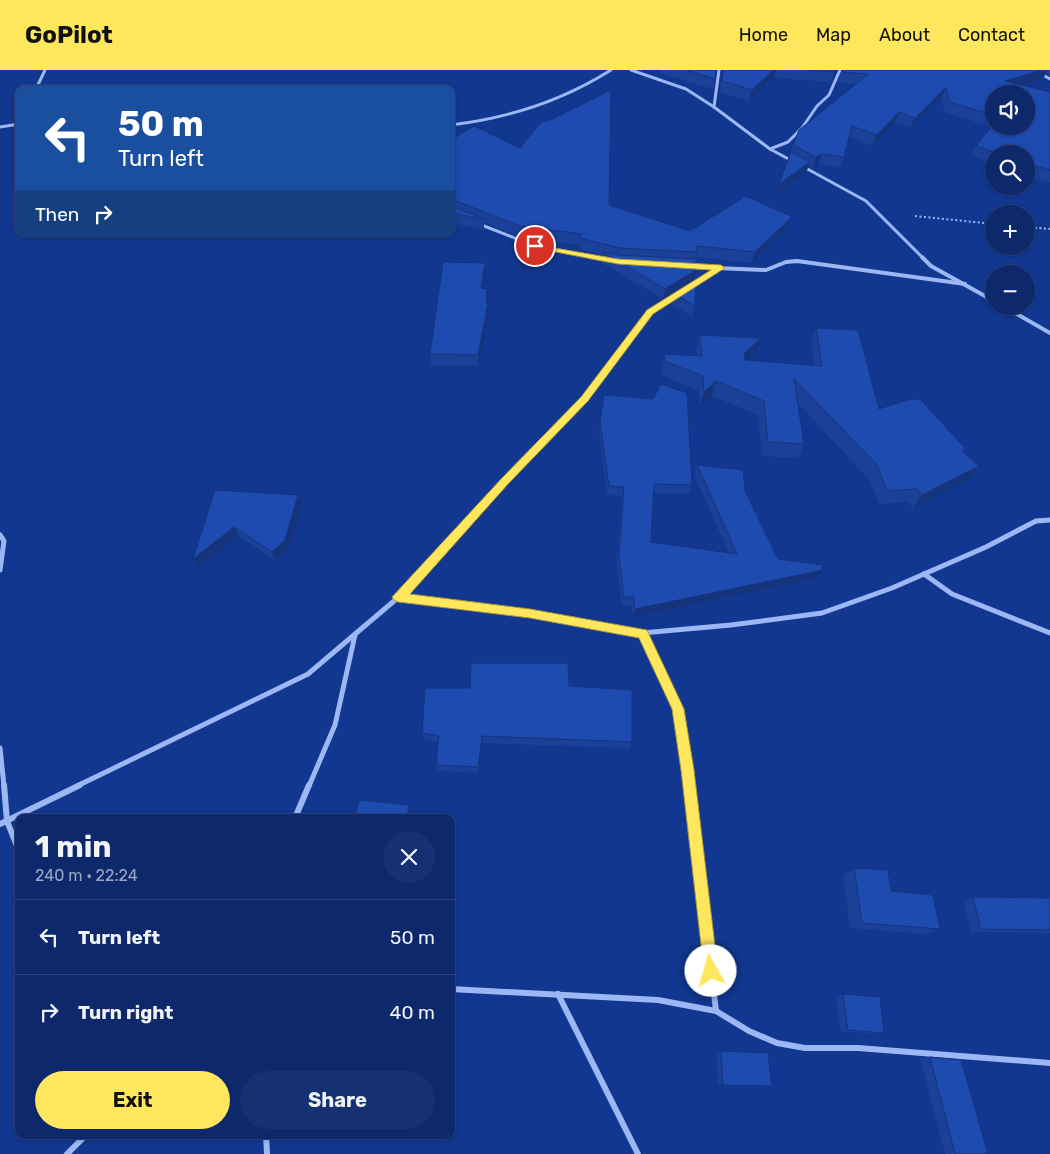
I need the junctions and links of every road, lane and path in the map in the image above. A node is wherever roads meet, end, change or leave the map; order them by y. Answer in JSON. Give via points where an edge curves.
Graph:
{"nodes":[{"id":1,"x":45,"y":70,"type":"edge"},
{"id":2,"x":611,"y":70,"type":"edge"},
{"id":3,"x":631,"y":70,"type":"edge"},
{"id":4,"x":719,"y":70,"type":"edge"},
{"id":5,"x":840,"y":70,"type":"edge"},
{"id":6,"x":1034,"y":70,"type":"edge"},
{"id":7,"x":1050,"y":79,"type":"edge"},
{"id":8,"x":38,"y":85,"type":"edge"},
{"id":9,"x":714,"y":107,"type":"junction"},
{"id":10,"x":15,"y":125,"type":"edge"},
{"id":11,"x":455,"y":125,"type":"edge"},
{"id":12,"x":0,"y":127,"type":"edge"},
{"id":13,"x":770,"y":149,"type":"junction"},
{"id":14,"x":908,"y":215,"type":"dead end"},
{"id":15,"x":476,"y":223,"type":"edge"},
{"id":16,"x":985,"y":223,"type":"edge"},
{"id":17,"x":1035,"y":228,"type":"edge"},
{"id":18,"x":1050,"y":229,"type":"edge"},
{"id":19,"x":618,"y":262,"type":"edge"},
{"id":20,"x":688,"y":267,"type":"edge"},
{"id":21,"x":721,"y":268,"type":"junction"},
{"id":22,"x":964,"y":284,"type":"junction"},
{"id":23,"x":686,"y":289,"type":"edge"},
{"id":24,"x":679,"y":294,"type":"edge"},
{"id":25,"x":985,"y":296,"type":"edge"},
{"id":26,"x":1019,"y":315,"type":"edge"},
{"id":27,"x":1050,"y":333,"type":"edge"},
{"id":28,"x":1050,"y":520,"type":"edge"},
{"id":29,"x":0,"y":535,"type":"edge"},
{"id":30,"x":0,"y":570,"type":"edge"},
{"id":31,"x":924,"y":574,"type":"junction"},
{"id":32,"x":398,"y":597,"type":"junction"},
{"id":33,"x":642,"y":633,"type":"junction"},
{"id":34,"x":1050,"y":633,"type":"edge"},
{"id":35,"x":355,"y":634,"type":"junction"},
{"id":36,"x":0,"y":748,"type":"edge"},
{"id":37,"x":19,"y":814,"type":"edge"},
{"id":38,"x":297,"y":814,"type":"edge"},
{"id":39,"x":15,"y":816,"type":"edge"},
{"id":40,"x":3,"y":822,"type":"edge"},
{"id":41,"x":15,"y":844,"type":"edge"},
{"id":42,"x":455,"y":989,"type":"edge"},
{"id":43,"x":558,"y":994,"type":"junction"},
{"id":44,"x":716,"y":1010,"type":"junction"},
{"id":45,"x":1050,"y":1063,"type":"edge"},
{"id":46,"x":82,"y":1139,"type":"edge"},
{"id":47,"x":266,"y":1139,"type":"edge"},
{"id":48,"x":67,"y":1154,"type":"edge"},
{"id":49,"x":267,"y":1154,"type":"edge"},
{"id":50,"x":638,"y":1154,"type":"edge"}],
"edges":[{"from":1,"to":8,"type":"street"},
{"from":2,"to":11,"type":"street","via":[[571,93],[479,122]]},
{"from":3,"to":9,"type":"street","via":[[686,89]]},
{"from":4,"to":9,"type":"street"},
{"from":5,"to":13,"type":"street","via":[[829,95],[802,128],[788,142]]},
{"from":6,"to":7,"type":"street"},
{"from":9,"to":13,"type":"street"},
{"from":10,"to":12,"type":"street"},
{"from":13,"to":22,"type":"street","via":[[866,201],[932,266]]},
{"from":14,"to":16,"type":"path"},
{"from":15,"to":19,"type":"street","via":[[535,246]]},
{"from":17,"to":18,"type":"path"},
{"from":20,"to":21,"type":"street"},
{"from":21,"to":22,"type":"street","via":[[766,270],[786,262],[808,261]]},
{"from":21,"to":23,"type":"street"},
{"from":22,"to":25,"type":"street"},
{"from":24,"to":32,"type":"street","via":[[650,312],[584,399]]},
{"from":26,"to":27,"type":"street"},
{"from":28,"to":31,"type":"street","via":[[1036,521]]},
{"from":29,"to":30,"type":"street","via":[[4,541]]},
{"from":31,"to":33,"type":"street","via":[[822,613]]},
{"from":31,"to":34,"type":"street","via":[[952,594]]},
{"from":32,"to":33,"type":"street"},
{"from":32,"to":35,"type":"street"},
{"from":33,"to":44,"type":"street","via":[[678,709]]},
{"from":35,"to":37,"type":"street","via":[[308,674]]},
{"from":35,"to":38,"type":"street","via":[[335,725]]},
{"from":36,"to":40,"type":"street"},
{"from":39,"to":40,"type":"street"},
{"from":40,"to":41,"type":"street"},
{"from":42,"to":43,"type":"street"},
{"from":43,"to":44,"type":"street","via":[[658,1000]]},
{"from":43,"to":50,"type":"street"},
{"from":44,"to":45,"type":"street","via":[[749,1031],[777,1043],[805,1048],[858,1048]]},
{"from":46,"to":48,"type":"street"},
{"from":47,"to":49,"type":"street"}]}
